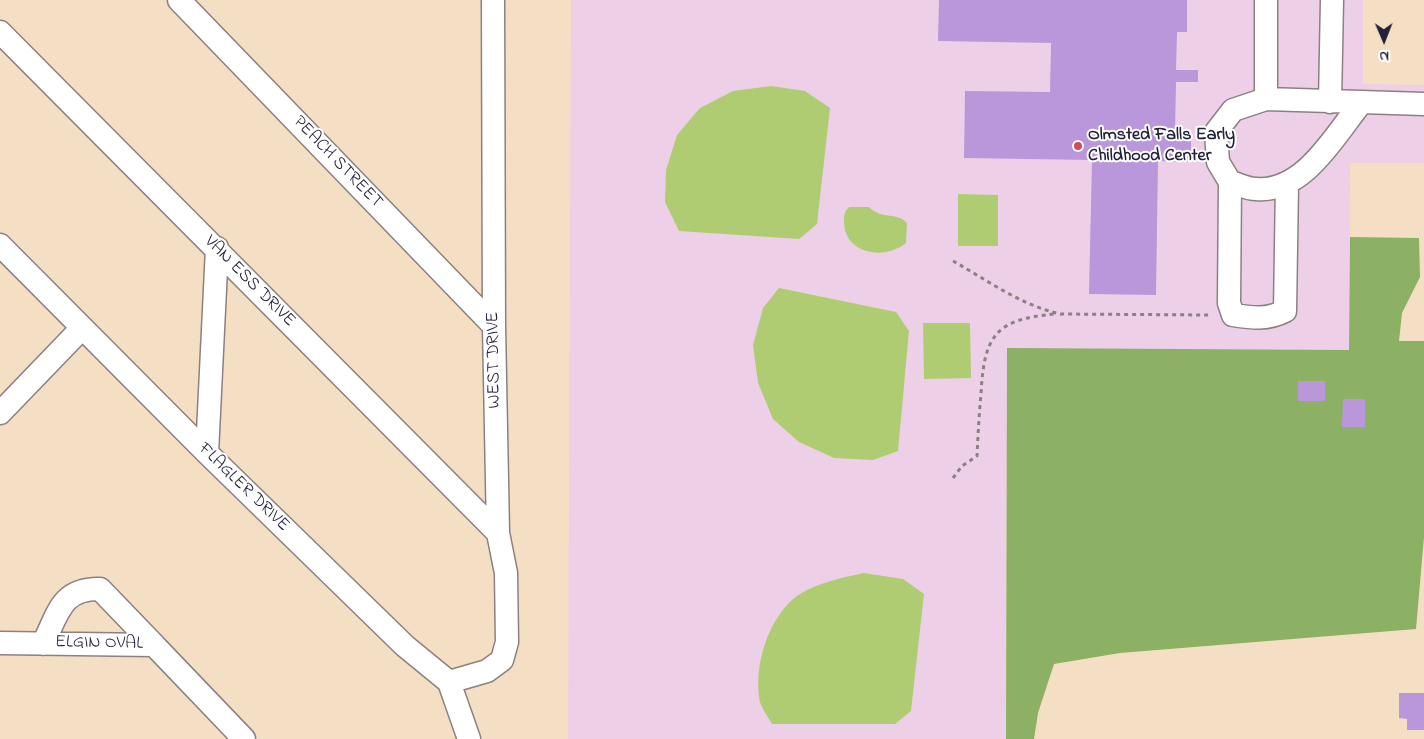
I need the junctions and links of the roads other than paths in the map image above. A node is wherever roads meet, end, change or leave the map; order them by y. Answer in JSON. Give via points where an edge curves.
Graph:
{"nodes":[{"id":1,"x":179,"y":0,"type":"edge"},
{"id":2,"x":493,"y":0,"type":"edge"},
{"id":3,"x":1266,"y":0,"type":"edge"},
{"id":4,"x":1332,"y":0,"type":"edge"},
{"id":5,"x":0,"y":32,"type":"edge"},
{"id":6,"x":1266,"y":99,"type":"junction"},
{"id":7,"x":1330,"y":102,"type":"junction"},
{"id":8,"x":1361,"y":103,"type":"junction"},
{"id":9,"x":1424,"y":104,"type":"edge"},
{"id":10,"x":1230,"y":182,"type":"junction"},
{"id":11,"x":1287,"y":183,"type":"junction"},
{"id":12,"x":0,"y":245,"type":"edge"},
{"id":13,"x":217,"y":248,"type":"junction"},
{"id":14,"x":494,"y":326,"type":"junction"},
{"id":15,"x":82,"y":328,"type":"junction"},
{"id":16,"x":0,"y":413,"type":"edge"},
{"id":17,"x":207,"y":453,"type":"junction"},
{"id":18,"x":498,"y":533,"type":"junction"},
{"id":19,"x":0,"y":643,"type":"edge"},
{"id":20,"x":43,"y":644,"type":"junction"},
{"id":21,"x":154,"y":645,"type":"junction"},
{"id":22,"x":449,"y":682,"type":"junction"},
{"id":23,"x":244,"y":739,"type":"edge"},
{"id":24,"x":468,"y":739,"type":"edge"}],
"edges":[{"from":1,"to":14,"type":"street","name":"PEACH STREET"},
{"from":2,"to":14,"type":"street","name":"WEST DRIVE"},
{"from":3,"to":6,"type":"street"},
{"from":4,"to":7,"type":"street"},
{"from":5,"to":13,"type":"street","name":"VAN ESS DRIVE"},
{"from":6,"to":7,"type":"street"},
{"from":6,"to":10,"type":"street","via":[[1232,110],[1216,132],[1218,162]]},
{"from":7,"to":8,"type":"street"},
{"from":8,"to":9,"type":"street"},
{"from":8,"to":11,"type":"street","via":[[1310,167]]},
{"from":10,"to":11,"type":"street","via":[[1255,189]]},
{"from":10,"to":11,"type":"street","via":[[1229,303],[1233,315],[1255,319],[1285,311]]},
{"from":12,"to":15,"type":"street","name":"FLAGLER DRIVE"},
{"from":13,"to":17,"type":"street"},
{"from":13,"to":18,"type":"street","name":"VAN ESS DRIVE"},
{"from":14,"to":18,"type":"street","name":"WEST DRIVE"},
{"from":15,"to":16,"type":"street"},
{"from":15,"to":17,"type":"street","name":"FLAGLER DRIVE"},
{"from":17,"to":22,"type":"street","name":"FLAGLER DRIVE","via":[[405,646]]},
{"from":18,"to":22,"type":"street","name":"WEST DRIVE","via":[[506,573],[507,642],[502,660],[487,671]]},
{"from":19,"to":20,"type":"street","name":"ELGIN OVAL"},
{"from":20,"to":21,"type":"street","name":"ELGIN OVAL"},
{"from":20,"to":21,"type":"street","name":"ELGIN OVAL","via":[[66,599],[82,589],[100,590]]},
{"from":21,"to":23,"type":"street","name":"ELGIN OVAL"},
{"from":22,"to":24,"type":"street"}]}
